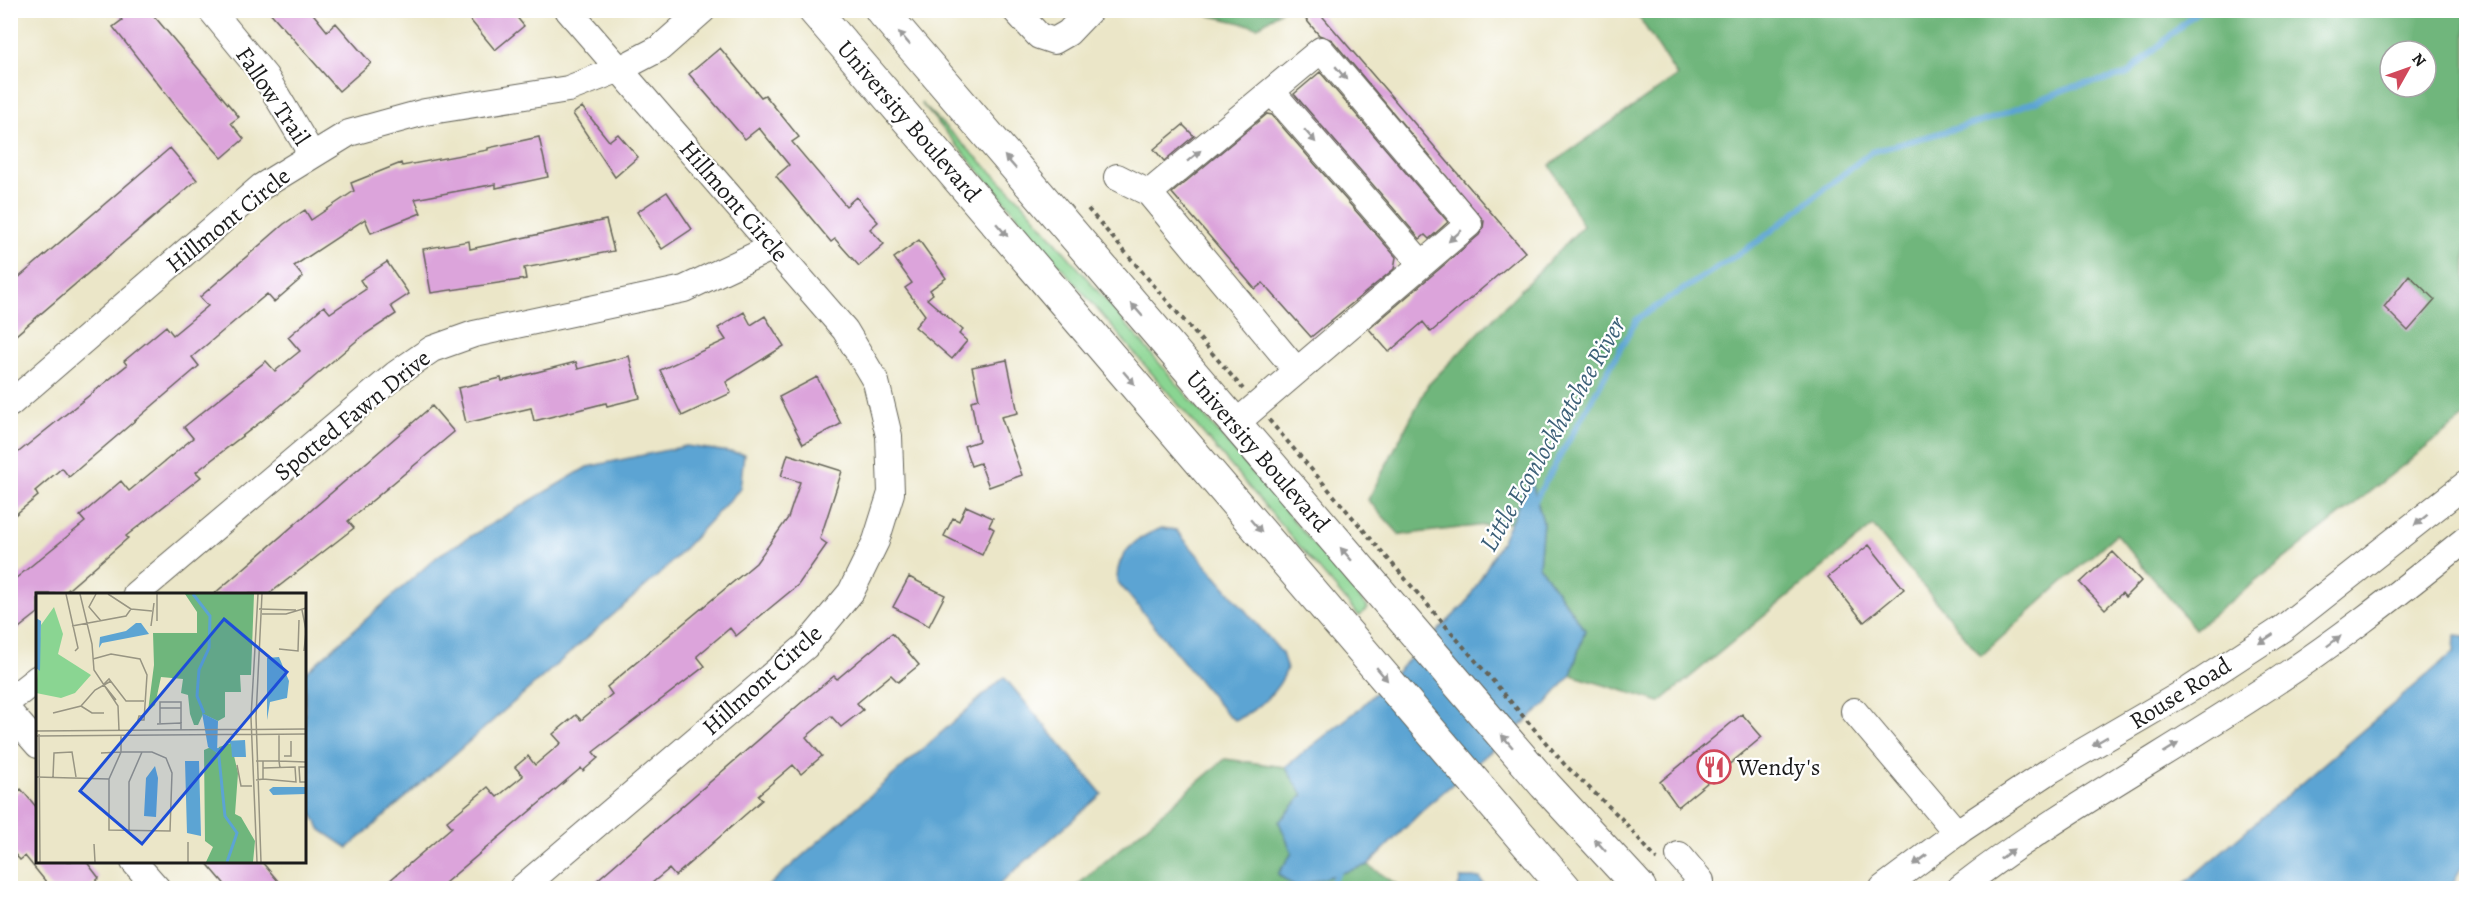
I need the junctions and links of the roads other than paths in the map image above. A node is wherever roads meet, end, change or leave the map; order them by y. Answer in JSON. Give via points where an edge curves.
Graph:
{"nodes":[{"id":1,"x":212,"y":10,"type":"edge"},
{"id":2,"x":568,"y":10,"type":"edge"},
{"id":3,"x":703,"y":10,"type":"edge"},
{"id":4,"x":814,"y":10,"type":"edge"},
{"id":5,"x":880,"y":10,"type":"edge"},
{"id":6,"x":1015,"y":10,"type":"edge"},
{"id":7,"x":1089,"y":11,"type":"edge"},
{"id":8,"x":620,"y":69,"type":"junction"},
{"id":9,"x":1272,"y":92,"type":"junction"},
{"id":10,"x":312,"y":154,"type":"junction"},
{"id":11,"x":1149,"y":193,"type":"junction"},
{"id":12,"x":773,"y":247,"type":"junction"},
{"id":13,"x":1206,"y":264,"type":"junction"},
{"id":14,"x":1422,"y":264,"type":"junction"},
{"id":15,"x":1297,"y":371,"type":"junction"},
{"id":16,"x":10,"y":404,"type":"edge"},
{"id":17,"x":1246,"y":414,"type":"junction"},
{"id":18,"x":2466,"y":484,"type":"edge"},
{"id":19,"x":2466,"y":539,"type":"edge"},
{"id":20,"x":136,"y":593,"type":"edge"},
{"id":21,"x":36,"y":680,"type":"edge"},
{"id":22,"x":10,"y":700,"type":"edge"},
{"id":23,"x":1854,"y":711,"type":"dead end"},
{"id":24,"x":10,"y":713,"type":"edge"},
{"id":25,"x":36,"y":744,"type":"edge"},
{"id":26,"x":1957,"y":833,"type":"junction"},
{"id":27,"x":1669,"y":859,"type":"road end"},
{"id":28,"x":136,"y":863,"type":"edge"},
{"id":29,"x":157,"y":888,"type":"edge"},
{"id":30,"x":522,"y":888,"type":"edge"},
{"id":31,"x":1565,"y":888,"type":"edge"},
{"id":32,"x":1640,"y":888,"type":"edge"},
{"id":33,"x":1694,"y":888,"type":"edge"},
{"id":34,"x":1883,"y":888,"type":"edge"},
{"id":35,"x":1960,"y":888,"type":"edge"}],
"edges":[{"from":1,"to":10,"type":"street","name":"Fallow Trail","via":[[266,76]]},
{"from":2,"to":8,"type":"street"},
{"from":3,"to":8,"type":"street","name":"Hillmont Circle","via":[[660,48]]},
{"from":4,"to":31,"type":"main road","name":"University Boulevard","one_way":true},
{"from":17,"to":5,"type":"main road","name":"University Boulevard","one_way":true},
{"from":6,"to":7,"type":"street","via":[[1039,36],[1054,42]]},
{"from":8,"to":10,"type":"street","name":"Hillmont Circle","via":[[568,89],[392,121],[349,133]]},
{"from":8,"to":12,"type":"street","name":"Hillmont Circle"},
{"from":11,"to":9,"type":"street","one_way":true},
{"from":9,"to":14,"type":"street","one_way":true},
{"from":9,"to":14,"type":"street","one_way":true,"via":[[1322,50],[1469,224]]},
{"from":10,"to":16,"type":"street","name":"Hillmont Circle","via":[[261,187]]},
{"from":11,"to":13,"type":"street"},
{"from":11,"to":13,"type":"street","via":[[1118,177],[1143,199],[1192,257]]},
{"from":12,"to":20,"type":"street","name":"Spotted Fawn Drive","via":[[684,289],[474,334],[432,349],[396,374]]},
{"from":12,"to":30,"type":"street","name":"Hillmont Circle","via":[[845,330],[876,382],[889,436],[891,493],[876,542],[851,592],[806,646]]},
{"from":13,"to":15,"type":"street"},
{"from":14,"to":15,"type":"street"},
{"from":15,"to":17,"type":"street"},
{"from":32,"to":17,"type":"main road","name":"University Boulevard","one_way":true,"via":[[1545,785],[1393,586]]},
{"from":18,"to":26,"type":"street","name":"Rouse Road","one_way":true,"via":[[2282,629],[2190,689],[2051,770]]},
{"from":35,"to":19,"type":"street","name":"Rouse Road","one_way":true,"via":[[2047,825],[2325,648]]},
{"from":21,"to":22,"type":"street"},
{"from":23,"to":26,"type":"street"},
{"from":24,"to":25,"type":"street"},
{"from":26,"to":34,"type":"street","name":"Rouse Road","one_way":true},
{"from":27,"to":33,"type":"street","via":[[1701,881]]},
{"from":28,"to":29,"type":"street"}]}
